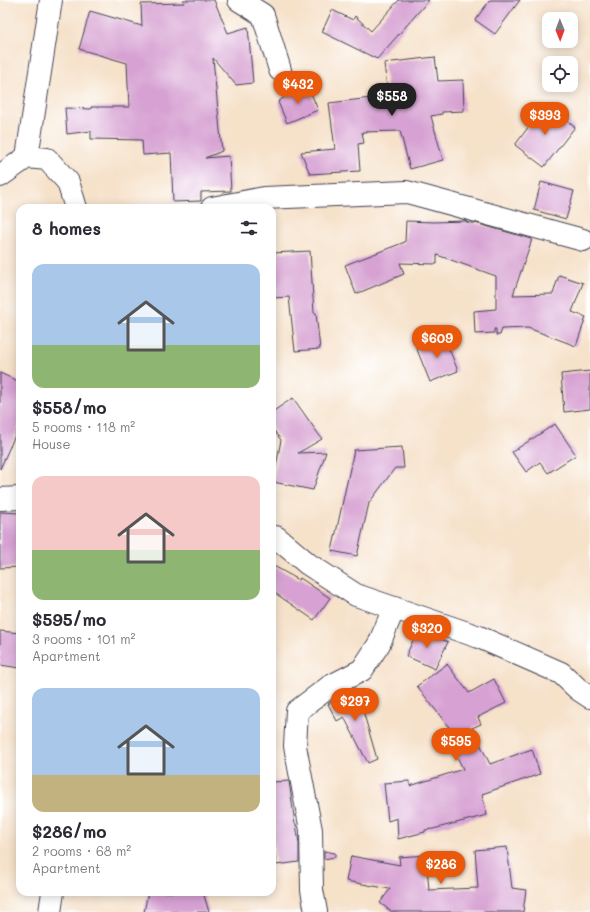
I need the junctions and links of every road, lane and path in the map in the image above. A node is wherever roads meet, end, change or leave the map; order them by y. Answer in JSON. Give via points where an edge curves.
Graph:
{"nodes":[{"id":1,"x":51,"y":0,"type":"edge"},
{"id":2,"x":239,"y":0,"type":"edge"},
{"id":3,"x":280,"y":70,"type":"dead end"},
{"id":4,"x":27,"y":157,"type":"junction"},
{"id":5,"x":0,"y":176,"type":"edge"},
{"id":6,"x":75,"y":204,"type":"edge"},
{"id":7,"x":233,"y":204,"type":"edge"},
{"id":8,"x":583,"y":240,"type":"dead end"},
{"id":9,"x":16,"y":498,"type":"edge"},
{"id":10,"x":0,"y":499,"type":"edge"},
{"id":11,"x":276,"y":537,"type":"edge"},
{"id":12,"x":394,"y":608,"type":"junction"},
{"id":13,"x":590,"y":697,"type":"edge"},
{"id":14,"x":52,"y":896,"type":"edge"},
{"id":15,"x":50,"y":912,"type":"edge"},
{"id":16,"x":316,"y":912,"type":"edge"}],
"edges":[{"from":1,"to":4,"type":"street"},
{"from":2,"to":3,"type":"street","via":[[263,14]]},
{"from":4,"to":5,"type":"street"},
{"from":4,"to":6,"type":"street","via":[[47,159],[68,182]]},
{"from":7,"to":8,"type":"street","via":[[264,198],[407,192]]},
{"from":9,"to":10,"type":"street"},
{"from":11,"to":12,"type":"street","via":[[308,564],[356,595]]},
{"from":12,"to":13,"type":"street","via":[[479,637],[561,673]]},
{"from":12,"to":16,"type":"street","via":[[379,644],[362,670],[329,687],[296,711],[295,746],[311,830],[312,890]]},
{"from":14,"to":15,"type":"street"}]}
